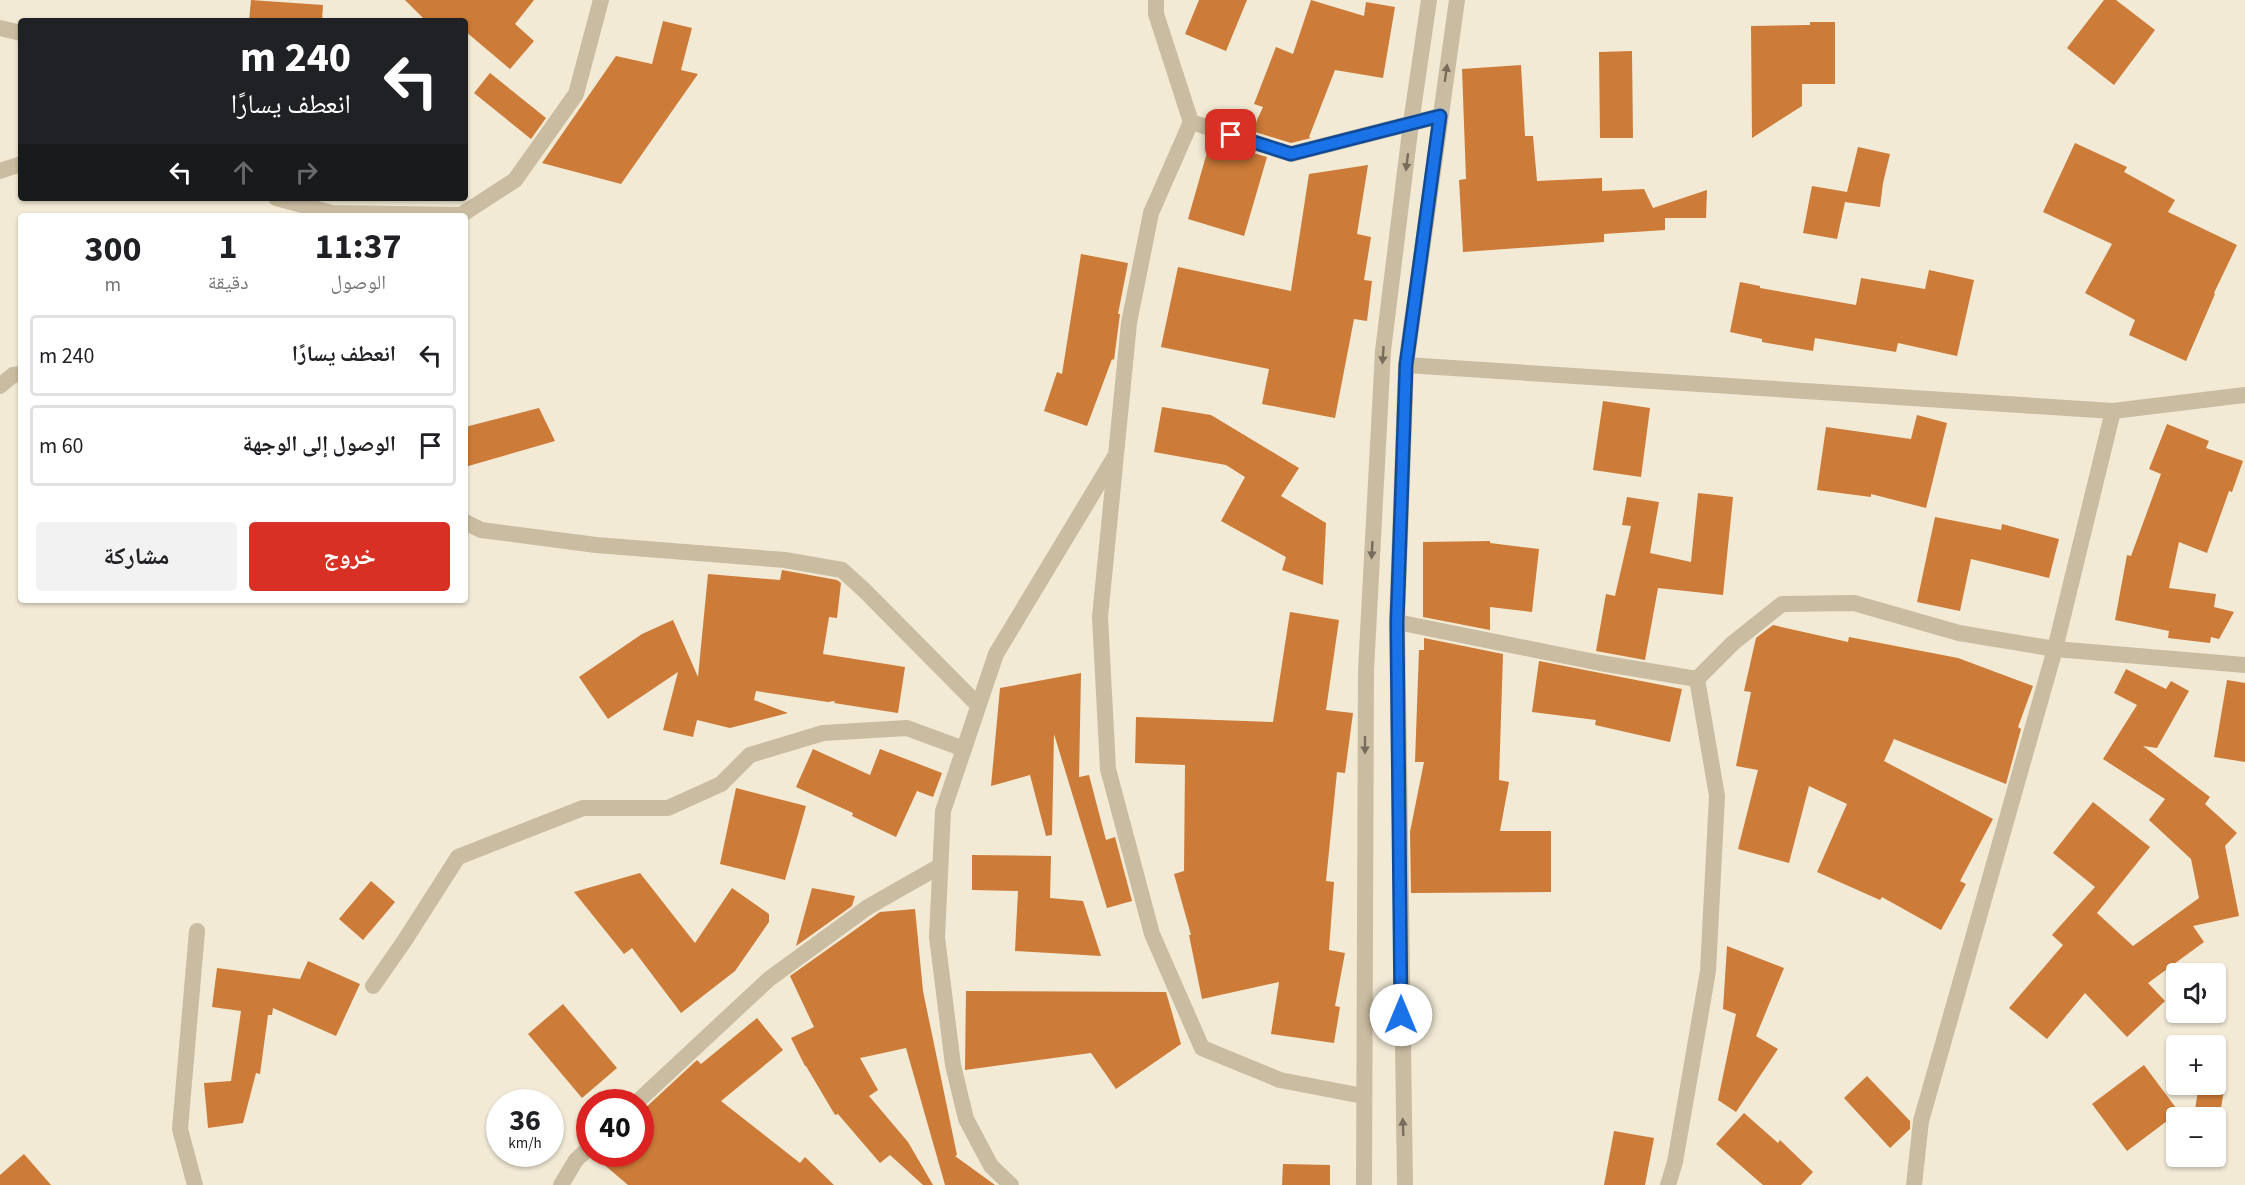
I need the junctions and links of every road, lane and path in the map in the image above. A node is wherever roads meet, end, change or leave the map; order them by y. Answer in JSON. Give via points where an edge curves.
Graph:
{"nodes":[{"id":1,"x":602,"y":0,"type":"edge"},
{"id":2,"x":1156,"y":0,"type":"edge"},
{"id":3,"x":1430,"y":0,"type":"edge"},
{"id":4,"x":1457,"y":0,"type":"edge"},
{"id":5,"x":0,"y":28,"type":"edge"},
{"id":6,"x":18,"y":32,"type":"edge"},
{"id":7,"x":1440,"y":116,"type":"junction"},
{"id":8,"x":1191,"y":122,"type":"junction"},
{"id":9,"x":1411,"y":123,"type":"junction"},
{"id":10,"x":18,"y":165,"type":"edge"},
{"id":11,"x":0,"y":171,"type":"edge"},
{"id":12,"x":287,"y":201,"type":"edge"},
{"id":13,"x":332,"y":213,"type":"edge"},
{"id":14,"x":464,"y":213,"type":"edge"},
{"id":15,"x":1406,"y":365,"type":"junction"},
{"id":16,"x":18,"y":374,"type":"edge"},
{"id":17,"x":0,"y":386,"type":"edge"},
{"id":18,"x":2245,"y":395,"type":"edge"},
{"id":19,"x":2113,"y":411,"type":"junction"},
{"id":20,"x":1118,"y":452,"type":"junction"},
{"id":21,"x":468,"y":524,"type":"edge"},
{"id":22,"x":1397,"y":622,"type":"junction"},
{"id":23,"x":2055,"y":649,"type":"junction"},
{"id":24,"x":2245,"y":665,"type":"edge"},
{"id":25,"x":1697,"y":678,"type":"junction"},
{"id":26,"x":978,"y":705,"type":"junction"},
{"id":27,"x":964,"y":749,"type":"junction"},
{"id":28,"x":940,"y":866,"type":"junction"},
{"id":29,"x":196,"y":931,"type":"dead end"},
{"id":30,"x":373,"y":986,"type":"dead end"},
{"id":31,"x":651,"y":1089,"type":"edge"},
{"id":32,"x":1363,"y":1096,"type":"junction"},
{"id":33,"x":576,"y":1160,"type":"edge"},
{"id":34,"x":195,"y":1185,"type":"edge"},
{"id":35,"x":561,"y":1185,"type":"edge"},
{"id":36,"x":1011,"y":1185,"type":"edge"},
{"id":37,"x":1364,"y":1185,"type":"edge"},
{"id":38,"x":1405,"y":1185,"type":"edge"},
{"id":39,"x":1668,"y":1185,"type":"edge"},
{"id":40,"x":1914,"y":1185,"type":"edge"}],
"edges":[{"from":1,"to":14,"type":"street","via":[[576,94],[515,180]]},
{"from":2,"to":8,"type":"street","via":[[1156,14]]},
{"from":3,"to":9,"type":"street"},
{"from":7,"to":4,"type":"street","one_way":true},
{"from":5,"to":6,"type":"street"},
{"from":7,"to":9,"type":"street"},
{"from":7,"to":15,"type":"street"},
{"from":8,"to":9,"type":"street","via":[[1291,154]]},
{"from":8,"to":20,"type":"street","via":[[1150,213],[1129,323]]},
{"from":9,"to":32,"type":"street","one_way":true,"via":[[1383,351],[1366,670]]},
{"from":10,"to":11,"type":"street"},
{"from":12,"to":13,"type":"street"},
{"from":15,"to":19,"type":"street"},
{"from":15,"to":22,"type":"street"},
{"from":16,"to":17,"type":"street"},
{"from":18,"to":19,"type":"street"},
{"from":19,"to":23,"type":"street"},
{"from":20,"to":26,"type":"street","via":[[996,654]]},
{"from":20,"to":32,"type":"street","via":[[1100,617],[1107,770],[1152,934],[1202,1048],[1280,1080]]},
{"from":21,"to":26,"type":"street","via":[[481,530],[596,545],[785,560],[842,570]]},
{"from":22,"to":25,"type":"street","via":[[1600,663]]},
{"from":38,"to":22,"type":"street","one_way":true},
{"from":23,"to":24,"type":"street"},
{"from":23,"to":25,"type":"street","via":[[1959,633],[1854,603],[1782,604]]},
{"from":23,"to":40,"type":"street","via":[[1921,1121]]},
{"from":25,"to":39,"type":"street","via":[[1716,796],[1708,971]]},
{"from":26,"to":27,"type":"street"},
{"from":27,"to":28,"type":"street","via":[[943,811]]},
{"from":27,"to":30,"type":"street","via":[[908,728],[823,734],[750,755],[721,784],[668,808],[583,808],[458,857]]},
{"from":28,"to":31,"type":"street","via":[[868,907],[769,979]]},
{"from":28,"to":36,"type":"street","via":[[937,937],[953,1065],[966,1119],[991,1166]]},
{"from":29,"to":34,"type":"street","via":[[180,1129]]},
{"from":32,"to":37,"type":"street"},
{"from":33,"to":35,"type":"street"}]}
